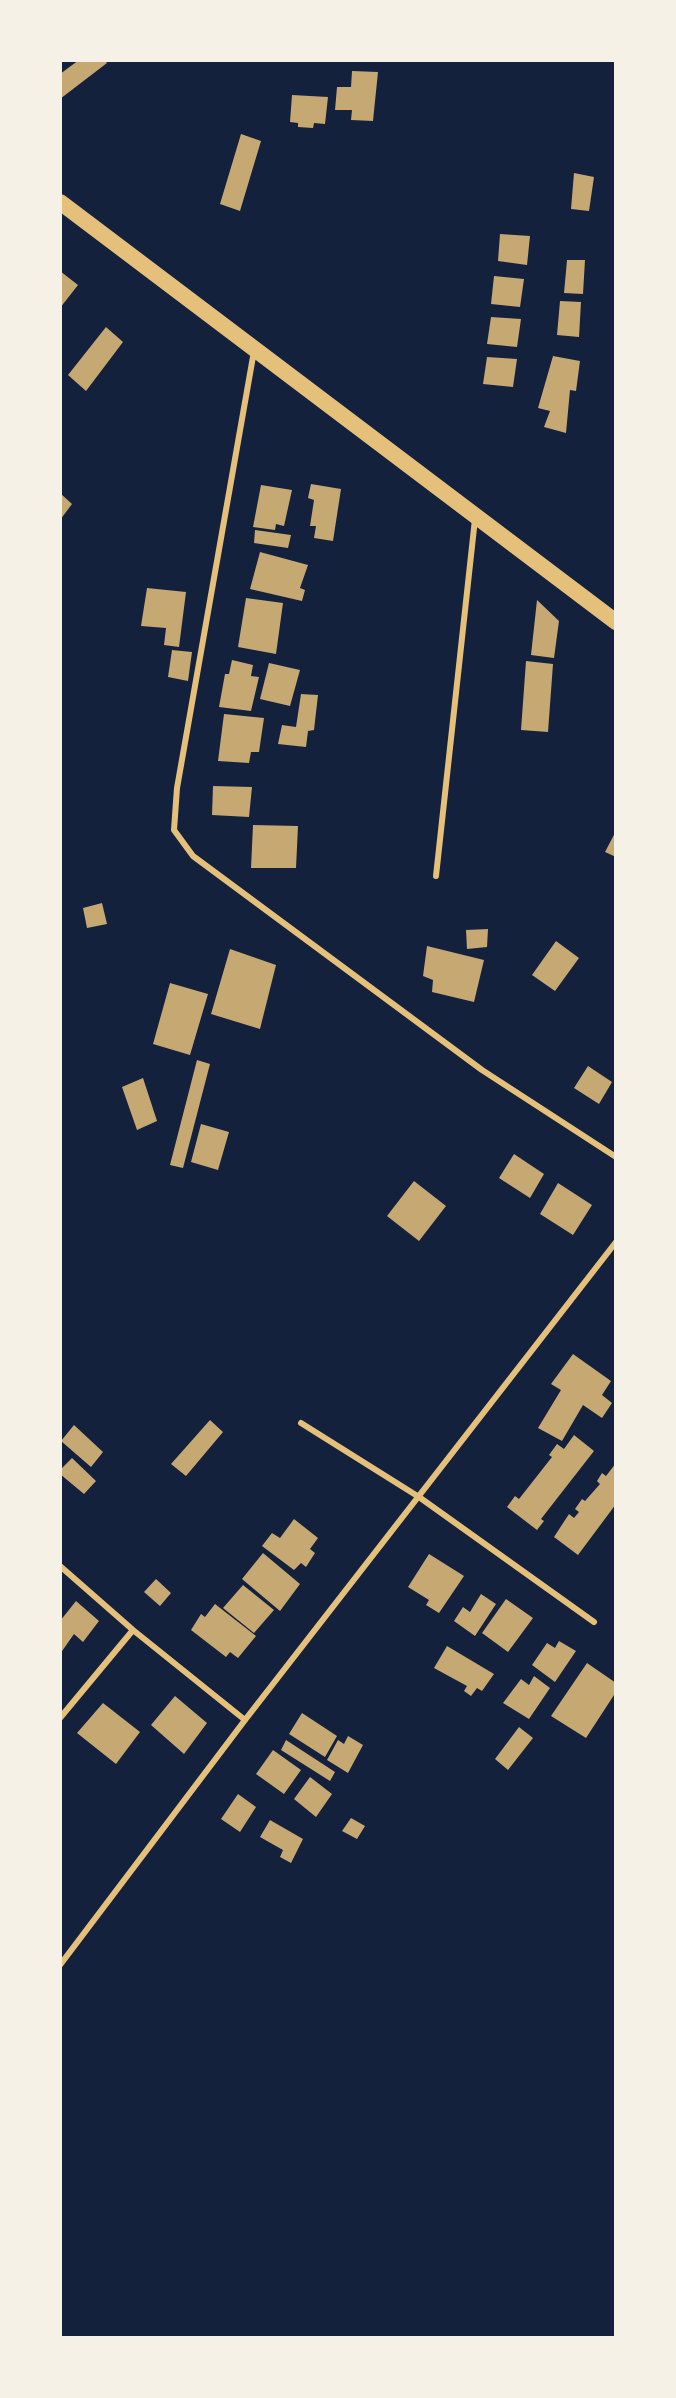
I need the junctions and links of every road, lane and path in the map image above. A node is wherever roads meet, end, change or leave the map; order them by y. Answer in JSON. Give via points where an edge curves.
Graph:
{"nodes":[{"id":1,"x":60,"y":202,"type":"edge"},
{"id":2,"x":255,"y":347,"type":"junction"},
{"id":3,"x":475,"y":515,"type":"junction"},
{"id":4,"x":616,"y":621,"type":"edge"},
{"id":5,"x":436,"y":876,"type":"dead end"},
{"id":6,"x":616,"y":1157,"type":"edge"},
{"id":7,"x":616,"y":1242,"type":"edge"},
{"id":8,"x":301,"y":1423,"type":"dead end"},
{"id":9,"x":419,"y":1497,"type":"junction"},
{"id":10,"x":60,"y":1566,"type":"edge"},
{"id":11,"x":594,"y":1622,"type":"dead end"},
{"id":12,"x":133,"y":1630,"type":"junction"},
{"id":13,"x":60,"y":1718,"type":"edge"},
{"id":14,"x":245,"y":1720,"type":"junction"},
{"id":15,"x":60,"y":1965,"type":"edge"}],
"edges":[{"from":1,"to":2,"type":"highway"},
{"from":2,"to":3,"type":"highway"},
{"from":2,"to":6,"type":"street","via":[[177,788],[174,830],[193,856],[454,1049]]},
{"from":3,"to":4,"type":"highway"},
{"from":3,"to":5,"type":"street"},
{"from":7,"to":9,"type":"street"},
{"from":8,"to":9,"type":"street"},
{"from":9,"to":11,"type":"street"},
{"from":9,"to":14,"type":"street"},
{"from":10,"to":12,"type":"street"},
{"from":12,"to":13,"type":"street"},
{"from":12,"to":14,"type":"street"},
{"from":14,"to":15,"type":"street"}]}
